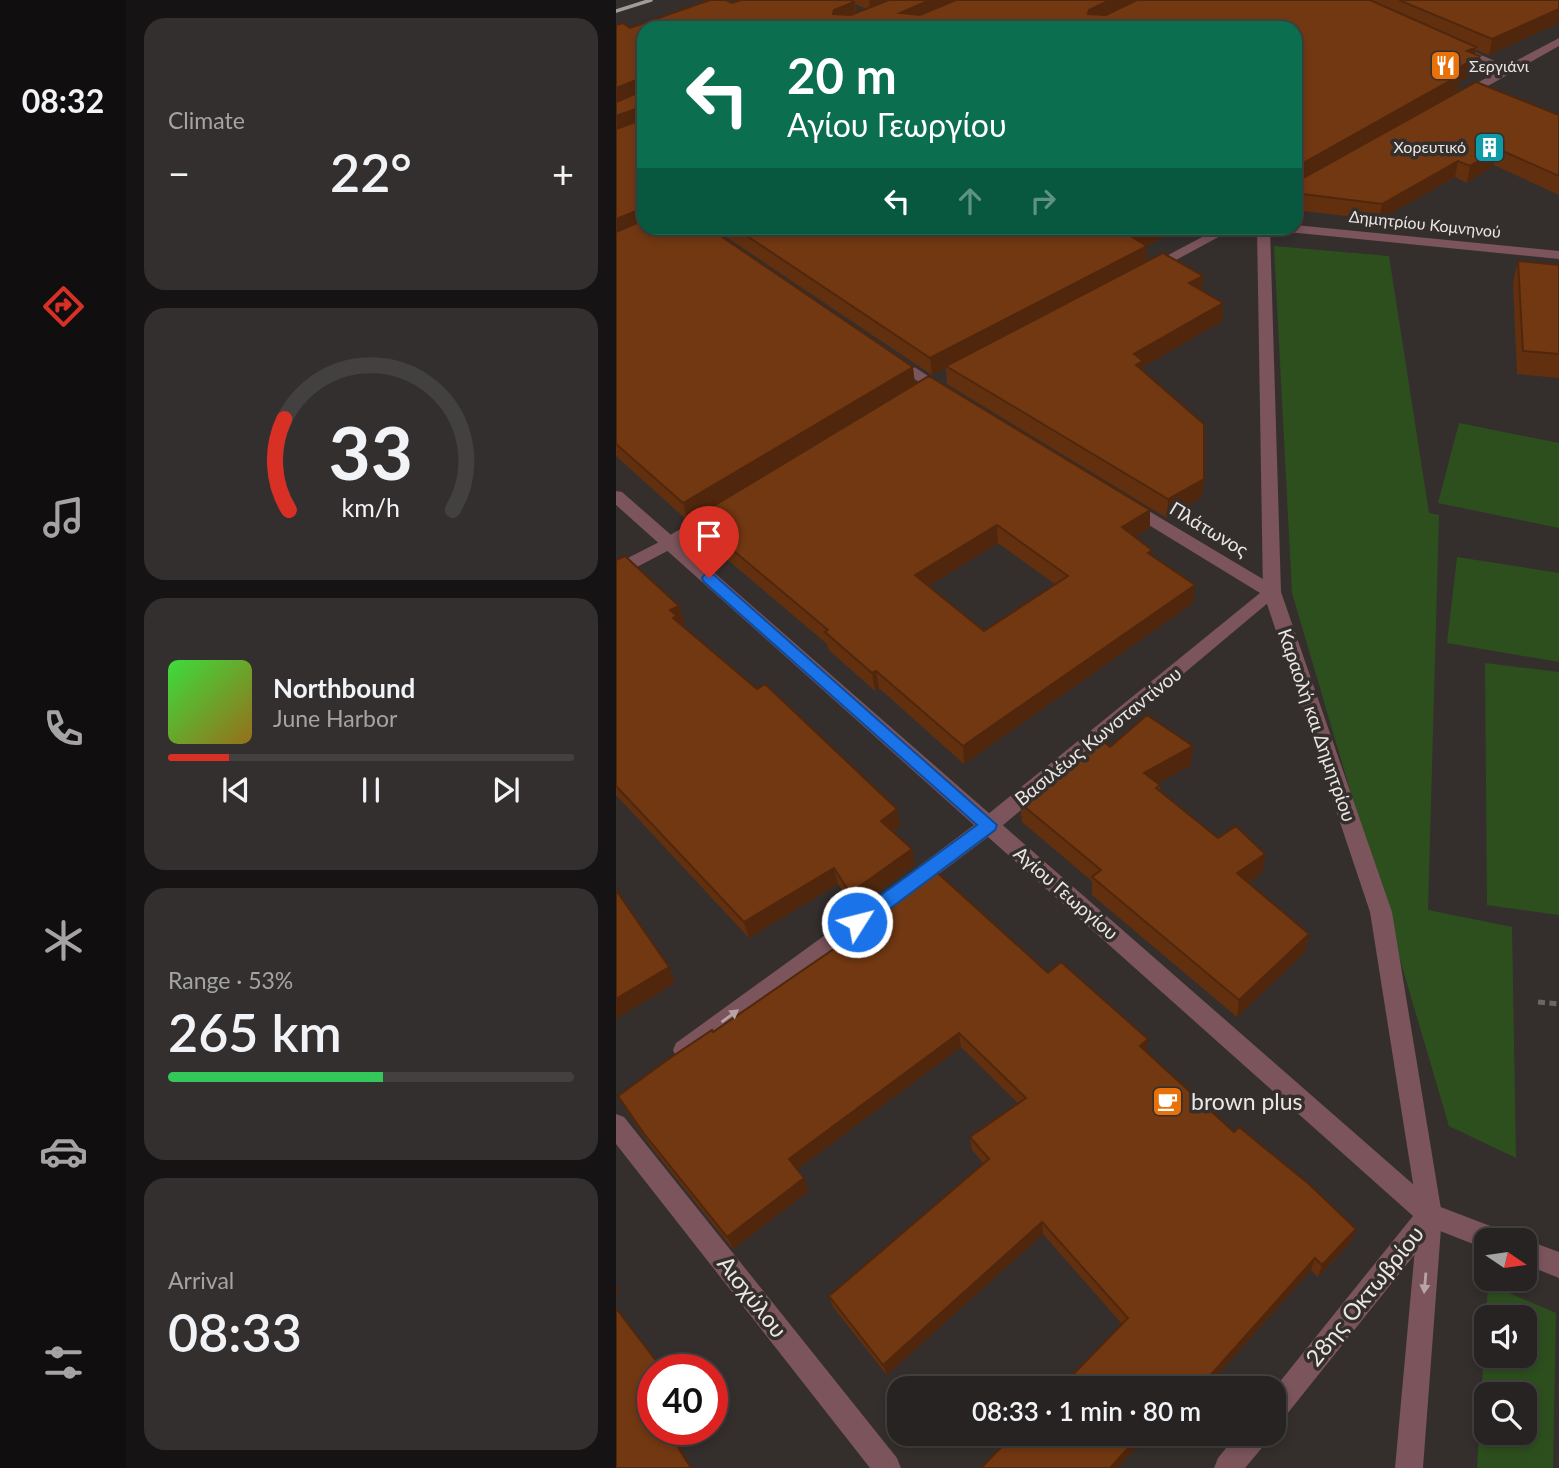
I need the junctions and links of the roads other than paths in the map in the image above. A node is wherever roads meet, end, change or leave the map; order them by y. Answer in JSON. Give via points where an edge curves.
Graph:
{"nodes":[{"id":1,"x":1559,"y":41,"type":"edge"},
{"id":2,"x":1444,"y":43,"type":"edge"},
{"id":3,"x":1506,"y":69,"type":"junction"},
{"id":4,"x":1447,"y":103,"type":"edge"},
{"id":5,"x":1302,"y":229,"type":"edge"},
{"id":6,"x":1215,"y":235,"type":"edge"},
{"id":7,"x":1263,"y":235,"type":"edge"},
{"id":8,"x":1559,"y":255,"type":"edge"},
{"id":9,"x":1133,"y":278,"type":"edge"},
{"id":10,"x":885,"y":353,"type":"edge"},
{"id":11,"x":966,"y":406,"type":"edge"},
{"id":12,"x":1107,"y":492,"type":"edge"},
{"id":13,"x":616,"y":496,"type":"edge"},
{"id":14,"x":740,"y":500,"type":"edge"},
{"id":15,"x":669,"y":543,"type":"junction"},
{"id":16,"x":616,"y":572,"type":"edge"},
{"id":17,"x":1272,"y":593,"type":"junction"},
{"id":18,"x":989,"y":825,"type":"junction"},
{"id":19,"x":671,"y":1060,"type":"edge"},
{"id":20,"x":616,"y":1125,"type":"edge"},
{"id":21,"x":1430,"y":1214,"type":"junction"},
{"id":22,"x":1474,"y":1232,"type":"edge"},
{"id":23,"x":1537,"y":1256,"type":"edge"},
{"id":24,"x":1559,"y":1265,"type":"edge"},
{"id":25,"x":1286,"y":1395,"type":"edge"},
{"id":26,"x":1246,"y":1446,"type":"edge"},
{"id":27,"x":887,"y":1468,"type":"edge"},
{"id":28,"x":1228,"y":1468,"type":"edge"},
{"id":29,"x":1409,"y":1468,"type":"edge"}],
"edges":[{"from":1,"to":3,"type":"street"},
{"from":2,"to":3,"type":"street"},
{"from":3,"to":4,"type":"street"},
{"from":5,"to":8,"type":"street","name":"Δημητρίου Κομνηνού"},
{"from":6,"to":9,"type":"street"},
{"from":7,"to":17,"type":"street","name":"Καραολή και Δημητρίου"},
{"from":10,"to":11,"type":"street"},
{"from":12,"to":17,"type":"street","name":"Πλάτωνος"},
{"from":13,"to":15,"type":"street","name":"Αγίου Γεωργίου"},
{"from":14,"to":15,"type":"street"},
{"from":15,"to":16,"type":"street"},
{"from":15,"to":18,"type":"street","name":"Αγίου Γεωργίου"},
{"from":17,"to":18,"type":"street","name":"Βασιλέως Κωνσταντίνου"},
{"from":17,"to":21,"type":"street","name":"Καραολή και Δημητρίου","via":[[1381,912]]},
{"from":19,"to":18,"type":"street","name":"Βασιλέως Κωνσταντίνου","one_way":true},
{"from":18,"to":21,"type":"street","name":"Αγίου Γεωργίου"},
{"from":20,"to":27,"type":"street","name":"Αισχύλου"},
{"from":21,"to":22,"type":"street","name":"Αγίου Γεωργίου"},
{"from":21,"to":25,"type":"street","name":"28ης Οκτωβρίου"},
{"from":21,"to":29,"type":"street","name":"Καραολή και Δημητρίου","one_way":true},
{"from":23,"to":24,"type":"street"},
{"from":26,"to":28,"type":"street"}]}
